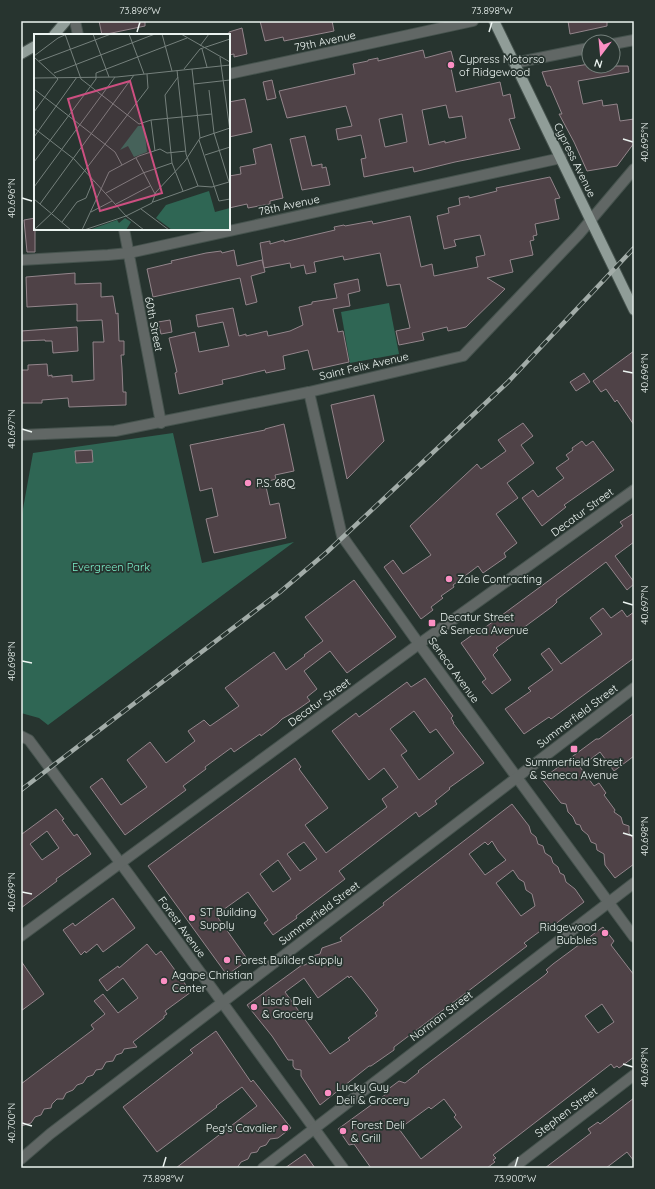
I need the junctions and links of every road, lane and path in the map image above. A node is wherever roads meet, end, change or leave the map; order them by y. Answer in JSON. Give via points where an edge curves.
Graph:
{"nodes":[{"id":1,"x":66,"y":21,"type":"edge"},
{"id":2,"x":75,"y":21,"type":"edge"},
{"id":3,"x":473,"y":21,"type":"edge"},
{"id":4,"x":494,"y":21,"type":"edge"},
{"id":5,"x":55,"y":34,"type":"edge"},
{"id":6,"x":78,"y":34,"type":"edge"},
{"id":7,"x":634,"y":40,"type":"edge"},
{"id":8,"x":621,"y":42,"type":"edge"},
{"id":9,"x":34,"y":47,"type":"edge"},
{"id":10,"x":581,"y":50,"type":"edge"},
{"id":11,"x":21,"y":54,"type":"edge"},
{"id":12,"x":514,"y":63,"type":"junction"},
{"id":13,"x":230,"y":74,"type":"edge"},
{"id":14,"x":561,"y":158,"type":"junction"},
{"id":15,"x":634,"y":169,"type":"edge"},
{"id":16,"x":590,"y":220,"type":"junction"},
{"id":17,"x":124,"y":230,"type":"edge"},
{"id":18,"x":129,"y":253,"type":"junction"},
{"id":19,"x":21,"y":260,"type":"edge"},
{"id":20,"x":634,"y":310,"type":"edge"},
{"id":21,"x":309,"y":392,"type":"junction"},
{"id":22,"x":161,"y":423,"type":"junction"},
{"id":23,"x":21,"y":435,"type":"edge"},
{"id":24,"x":634,"y":490,"type":"edge"},
{"id":25,"x":419,"y":644,"type":"junction"},
{"id":26,"x":634,"y":688,"type":"edge"},
{"id":27,"x":25,"y":738,"type":"edge"},
{"id":28,"x":517,"y":777,"type":"junction"},
{"id":29,"x":120,"y":862,"type":"junction"},
{"id":30,"x":634,"y":883,"type":"edge"},
{"id":31,"x":609,"y":902,"type":"junction"},
{"id":32,"x":21,"y":936,"type":"edge"},
{"id":33,"x":634,"y":937,"type":"edge"},
{"id":34,"x":222,"y":1002,"type":"junction"},
{"id":35,"x":634,"y":1075,"type":"edge"},
{"id":36,"x":314,"y":1128,"type":"junction"},
{"id":37,"x":21,"y":1159,"type":"edge"},
{"id":38,"x":263,"y":1168,"type":"edge"},
{"id":39,"x":343,"y":1168,"type":"edge"},
{"id":40,"x":513,"y":1168,"type":"edge"}],
"edges":[{"from":1,"to":5,"type":"main road"},
{"from":2,"to":6,"type":"street"},
{"from":3,"to":13,"type":"street","name":"79th Avenue"},
{"from":4,"to":12,"type":"main road","name":"Cypress Avenue"},
{"from":7,"to":8,"type":"street"},
{"from":9,"to":11,"type":"main road"},
{"from":10,"to":12,"type":"street"},
{"from":12,"to":14,"type":"main road","name":"Cypress Avenue"},
{"from":14,"to":16,"type":"main road","name":"Cypress Avenue"},
{"from":14,"to":18,"type":"street","name":"78th Avenue"},
{"from":15,"to":16,"type":"street","name":"Saint Felix Avenue"},
{"from":16,"to":20,"type":"main road","name":"Cypress Avenue"},
{"from":16,"to":21,"type":"street","name":"Saint Felix Avenue","via":[[463,356]]},
{"from":17,"to":18,"type":"street","name":"60th Street"},
{"from":18,"to":19,"type":"street","name":"78th Avenue"},
{"from":18,"to":22,"type":"street","name":"60th Street"},
{"from":21,"to":22,"type":"street","name":"Saint Felix Avenue"},
{"from":21,"to":25,"type":"street","name":"Seneca Avenue","via":[[342,536]]},
{"from":22,"to":23,"type":"street","name":"Saint Felix Avenue","via":[[115,431]]},
{"from":24,"to":25,"type":"street","name":"Decatur Street"},
{"from":25,"to":28,"type":"street","name":"Seneca Avenue"},
{"from":25,"to":29,"type":"street","name":"Decatur Street"},
{"from":26,"to":28,"type":"street","name":"Summerfield Street"},
{"from":27,"to":29,"type":"street","name":"Forest Avenue"},
{"from":28,"to":31,"type":"street","name":"Seneca Avenue"},
{"from":28,"to":34,"type":"street","name":"Summerfield Street"},
{"from":29,"to":32,"type":"street","name":"Decatur Street"},
{"from":29,"to":34,"type":"street","name":"Forest Avenue"},
{"from":30,"to":31,"type":"street","name":"Norman Street"},
{"from":31,"to":33,"type":"street","name":"Seneca Avenue"},
{"from":31,"to":36,"type":"street","name":"Norman Street"},
{"from":34,"to":36,"type":"street","name":"Forest Avenue"},
{"from":34,"to":37,"type":"street","name":"Summerfield Street"},
{"from":35,"to":40,"type":"street","name":"Stephen Street"},
{"from":36,"to":38,"type":"street","name":"Norman Street"},
{"from":36,"to":39,"type":"street","name":"Forest Avenue"}]}
